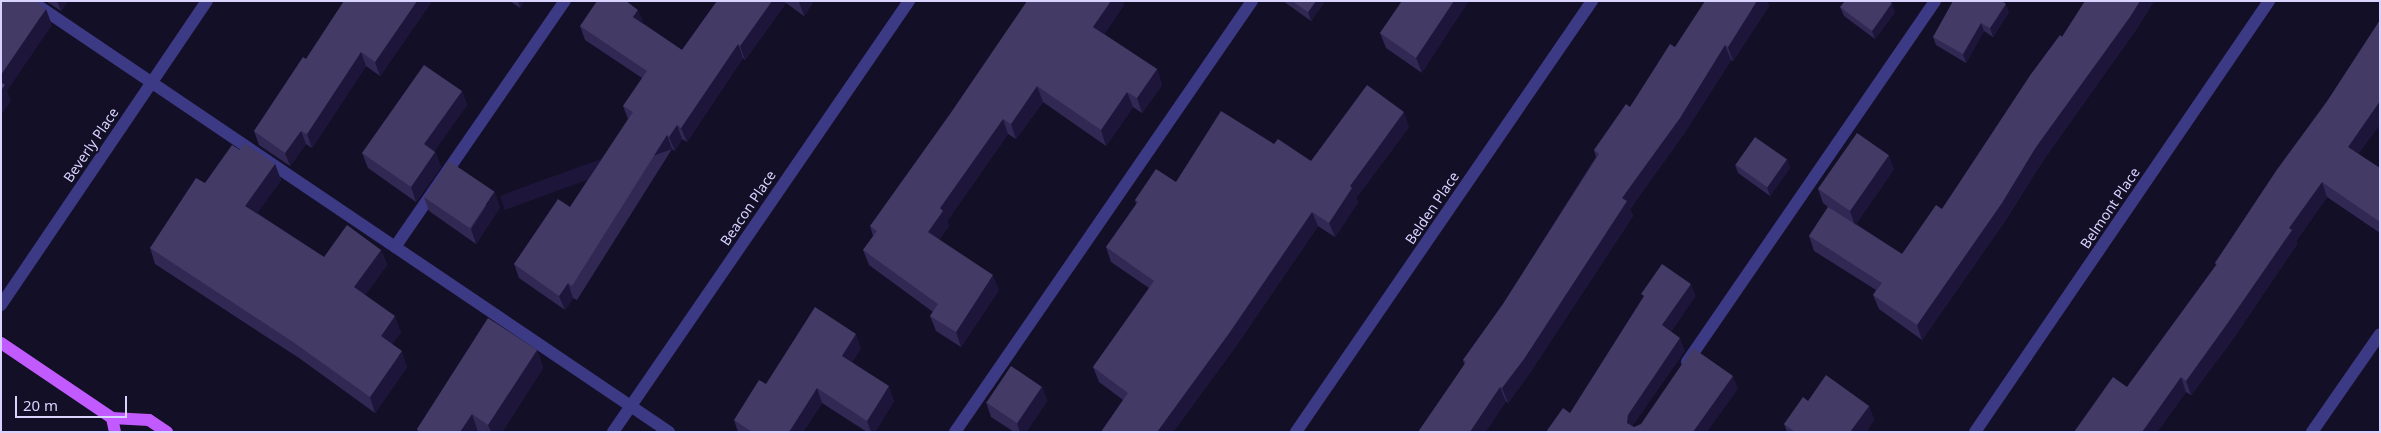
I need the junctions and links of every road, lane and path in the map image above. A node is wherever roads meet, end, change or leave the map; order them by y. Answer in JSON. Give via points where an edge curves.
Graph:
{"nodes":[{"id":1,"x":32,"y":1,"type":"edge"},
{"id":2,"x":207,"y":1,"type":"edge"},
{"id":3,"x":565,"y":1,"type":"edge"},
{"id":4,"x":908,"y":1,"type":"edge"},
{"id":5,"x":1252,"y":1,"type":"edge"},
{"id":6,"x":1592,"y":1,"type":"edge"},
{"id":7,"x":1935,"y":1,"type":"edge"},
{"id":8,"x":2269,"y":1,"type":"edge"},
{"id":9,"x":151,"y":83,"type":"junction"},
{"id":10,"x":395,"y":247,"type":"junction"},
{"id":11,"x":1,"y":305,"type":"edge"},
{"id":12,"x":2380,"y":334,"type":"edge"},
{"id":13,"x":1,"y":343,"type":"edge"},
{"id":14,"x":1678,"y":375,"type":"edge"},
{"id":15,"x":630,"y":406,"type":"junction"},
{"id":16,"x":112,"y":418,"type":"junction"},
{"id":17,"x":116,"y":432,"type":"edge"},
{"id":18,"x":167,"y":432,"type":"edge"},
{"id":19,"x":613,"y":432,"type":"edge"},
{"id":20,"x":669,"y":432,"type":"edge"},
{"id":21,"x":956,"y":432,"type":"edge"},
{"id":22,"x":1296,"y":432,"type":"edge"},
{"id":23,"x":1975,"y":432,"type":"edge"},
{"id":24,"x":2312,"y":432,"type":"edge"}],
"edges":[{"from":1,"to":9,"type":"street"},
{"from":2,"to":9,"type":"street","name":"Beverly Place"},
{"from":3,"to":10,"type":"street"},
{"from":4,"to":15,"type":"street","name":"Beacon Place"},
{"from":5,"to":21,"type":"street"},
{"from":6,"to":22,"type":"street","name":"Belden Place"},
{"from":7,"to":14,"type":"street"},
{"from":8,"to":23,"type":"street","name":"Belmont Place"},
{"from":9,"to":10,"type":"street"},
{"from":9,"to":11,"type":"street","name":"Beverly Place"},
{"from":10,"to":15,"type":"street"},
{"from":12,"to":24,"type":"street"},
{"from":13,"to":16,"type":"main road"},
{"from":15,"to":19,"type":"street","name":"Beacon Place"},
{"from":15,"to":20,"type":"street"},
{"from":16,"to":17,"type":"main road"},
{"from":16,"to":18,"type":"main road","via":[[149,420]]}]}
